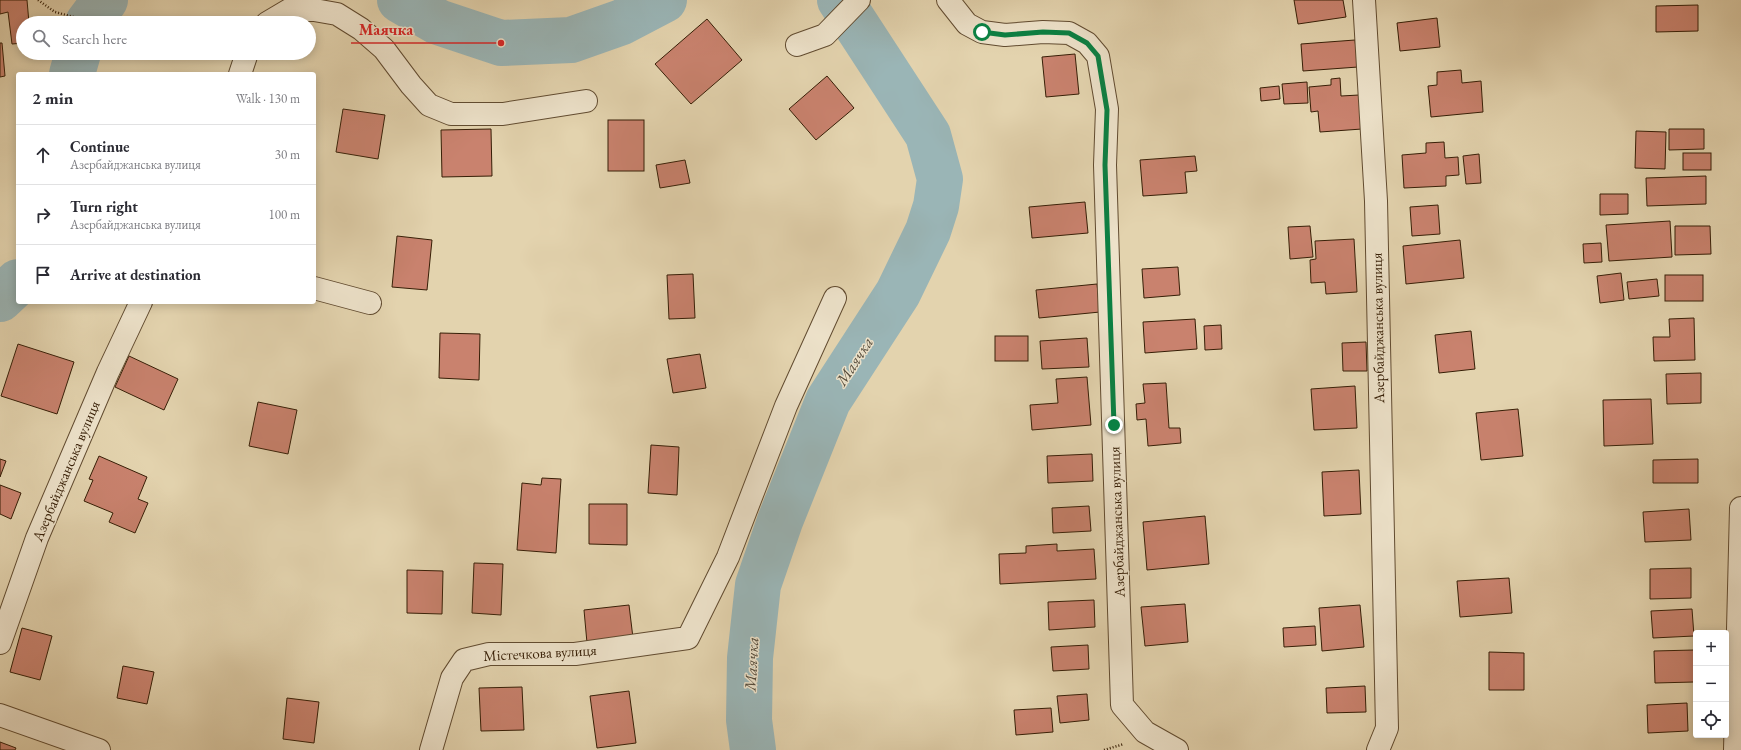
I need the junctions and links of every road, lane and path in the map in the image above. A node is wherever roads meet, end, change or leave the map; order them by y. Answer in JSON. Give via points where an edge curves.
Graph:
{"nodes":[{"id":1,"x":38,"y":0,"type":"edge"},
{"id":2,"x":859,"y":0,"type":"edge"},
{"id":3,"x":948,"y":0,"type":"edge"},
{"id":4,"x":1364,"y":0,"type":"edge"},
{"id":5,"x":67,"y":16,"type":"edge"},
{"id":6,"x":279,"y":16,"type":"edge"},
{"id":7,"x":797,"y":45,"type":"dead end"},
{"id":8,"x":245,"y":60,"type":"edge"},
{"id":9,"x":241,"y":72,"type":"edge"},
{"id":10,"x":586,"y":101,"type":"dead end"},
{"id":11,"x":316,"y":289,"type":"edge"},
{"id":12,"x":835,"y":298,"type":"dead end"},
{"id":13,"x":370,"y":303,"type":"dead end"},
{"id":14,"x":141,"y":304,"type":"edge"},
{"id":15,"x":1741,"y":508,"type":"edge"},
{"id":16,"x":0,"y":643,"type":"edge"},
{"id":17,"x":0,"y":715,"type":"edge"},
{"id":18,"x":99,"y":750,"type":"edge"},
{"id":19,"x":431,"y":750,"type":"edge"},
{"id":20,"x":1178,"y":750,"type":"edge"},
{"id":21,"x":1378,"y":750,"type":"edge"},
{"id":22,"x":1735,"y":750,"type":"edge"}],
"edges":[{"from":1,"to":5,"type":"path"},
{"from":2,"to":7,"type":"street","via":[[825,35]]},
{"from":3,"to":20,"type":"street","name":"Азербайджанська вулиця","via":[[968,24],[982,32],[1005,35],[1069,33],[1087,43],[1098,56],[1107,110],[1105,165],[1122,704],[1145,732]]},
{"from":4,"to":21,"type":"street","name":"Азербайджанська вулиця","via":[[1376,202],[1387,728]]},
{"from":6,"to":10,"type":"street","via":[[289,10],[314,10],[337,14],[361,29],[384,49],[429,105],[451,114],[503,114]]},
{"from":8,"to":9,"type":"street"},
{"from":11,"to":13,"type":"street"},
{"from":12,"to":19,"type":"street","name":"Містечкова вулиця","via":[[786,406],[728,557],[688,638],[575,654],[489,654],[464,660],[452,678]]},
{"from":14,"to":16,"type":"street","name":"Азербайджанська вулиця","via":[[108,372],[37,538]]},
{"from":15,"to":22,"type":"street"},
{"from":17,"to":18,"type":"street"}]}
